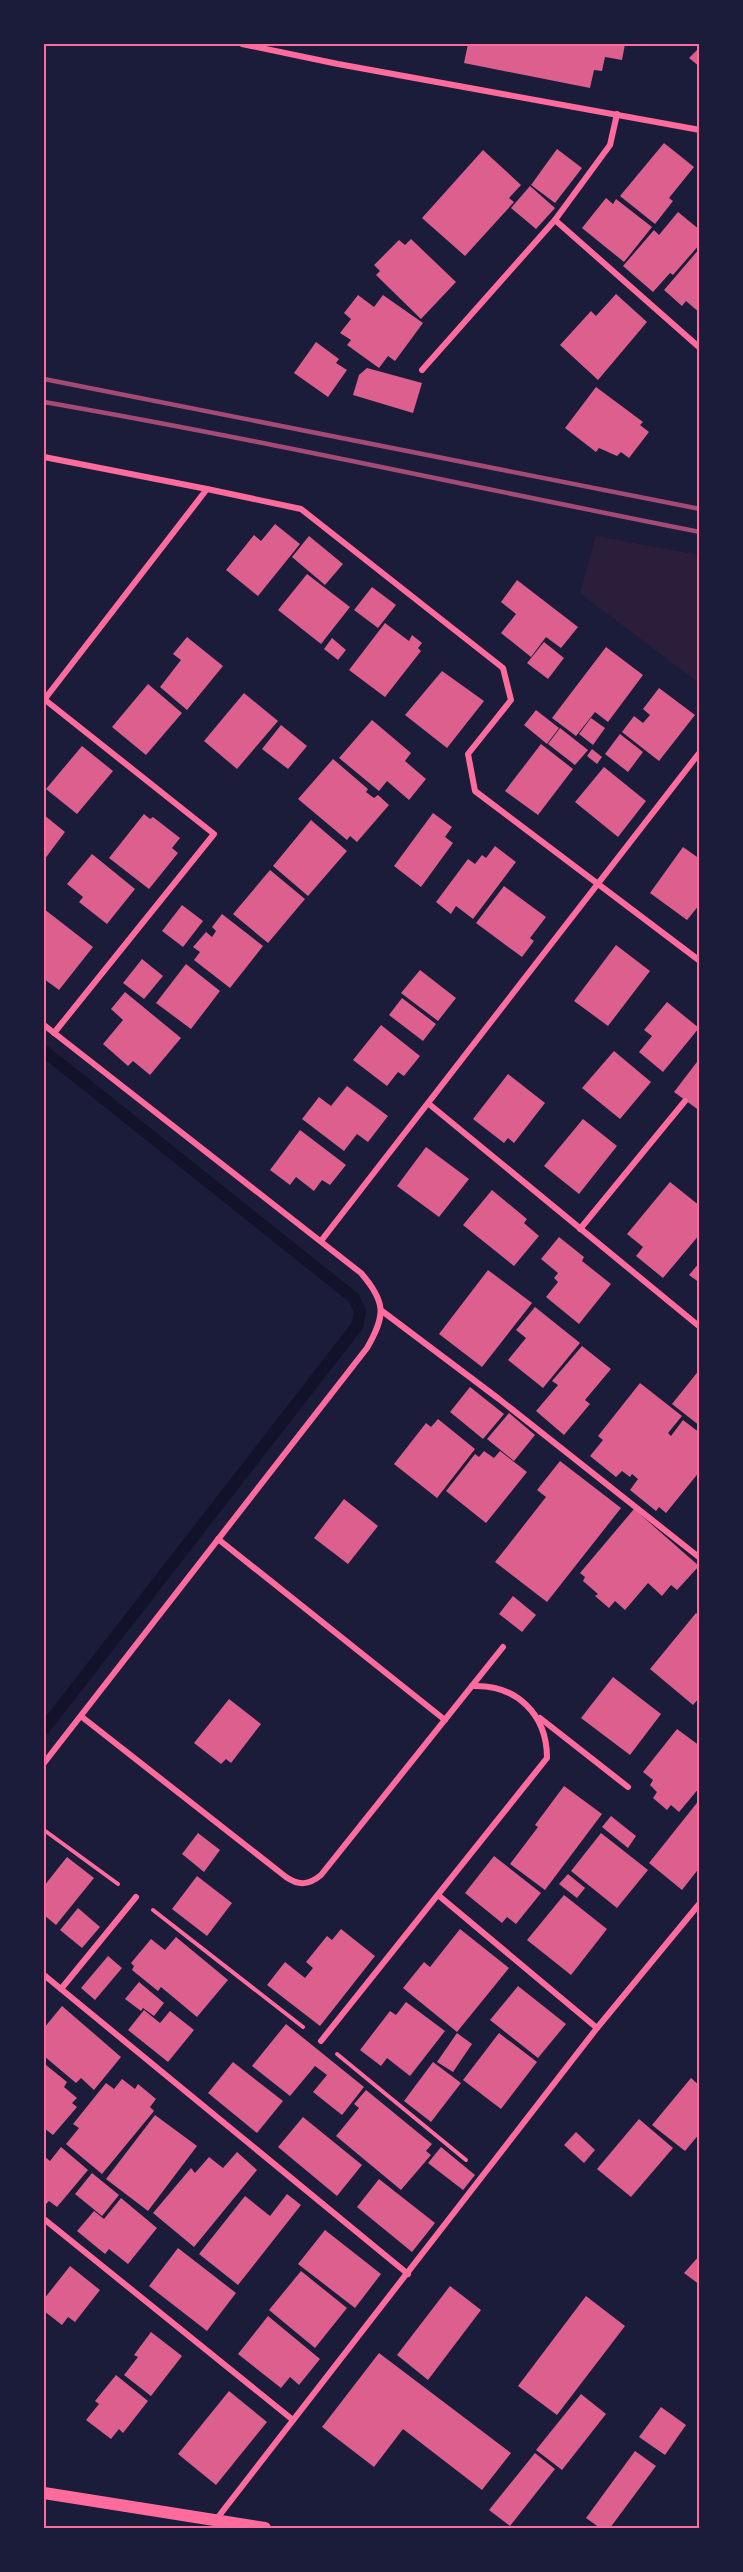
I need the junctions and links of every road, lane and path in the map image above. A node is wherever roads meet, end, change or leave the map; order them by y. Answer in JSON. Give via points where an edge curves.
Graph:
{"nodes":[{"id":1,"x":242,"y":44,"type":"edge"},
{"id":2,"x":617,"y":114,"type":"junction"},
{"id":3,"x":699,"y":130,"type":"edge"},
{"id":4,"x":555,"y":220,"type":"junction"},
{"id":5,"x":699,"y":348,"type":"edge"},
{"id":6,"x":422,"y":370,"type":"dead end"},
{"id":7,"x":44,"y":457,"type":"edge"},
{"id":8,"x":207,"y":489,"type":"junction"},
{"id":9,"x":44,"y":699,"type":"edge"},
{"id":10,"x":699,"y":752,"type":"edge"},
{"id":11,"x":599,"y":884,"type":"junction"},
{"id":12,"x":699,"y":961,"type":"edge"},
{"id":13,"x":44,"y":1025,"type":"edge"},
{"id":14,"x":54,"y":1033,"type":"junction"},
{"id":15,"x":685,"y":1101,"type":"dead end"},
{"id":16,"x":429,"y":1104,"type":"junction"},
{"id":17,"x":580,"y":1229,"type":"junction"},
{"id":18,"x":321,"y":1242,"type":"junction"},
{"id":19,"x":382,"y":1311,"type":"junction"},
{"id":20,"x":699,"y":1327,"type":"edge"},
{"id":21,"x":218,"y":1539,"type":"junction"},
{"id":22,"x":699,"y":1558,"type":"edge"},
{"id":23,"x":503,"y":1647,"type":"dead end"},
{"id":24,"x":472,"y":1686,"type":"junction"},
{"id":25,"x":537,"y":1716,"type":"junction"},
{"id":26,"x":82,"y":1717,"type":"junction"},
{"id":27,"x":445,"y":1720,"type":"junction"},
{"id":28,"x":44,"y":1763,"type":"edge"},
{"id":29,"x":628,"y":1787,"type":"dead end"},
{"id":30,"x":44,"y":1830,"type":"edge"},
{"id":31,"x":438,"y":1895,"type":"junction"},
{"id":32,"x":136,"y":1897,"type":"junction"},
{"id":33,"x":699,"y":1903,"type":"edge"},
{"id":34,"x":44,"y":1976,"type":"edge"},
{"id":35,"x":61,"y":1989,"type":"junction"},
{"id":36,"x":597,"y":2028,"type":"junction"},
{"id":37,"x":321,"y":2041,"type":"junction"},
{"id":38,"x":484,"y":2175,"type":"junction"},
{"id":39,"x":44,"y":2219,"type":"edge"},
{"id":40,"x":408,"y":2274,"type":"junction"},
{"id":41,"x":294,"y":2420,"type":"junction"},
{"id":42,"x":44,"y":2493,"type":"edge"},
{"id":43,"x":215,"y":2521,"type":"junction"},
{"id":44,"x":265,"y":2529,"type":"edge"}],
"edges":[{"from":1,"to":2,"type":"street"},
{"from":2,"to":3,"type":"street"},
{"from":2,"to":4,"type":"street","via":[[610,145]]},
{"from":4,"to":5,"type":"street"},
{"from":4,"to":6,"type":"street"},
{"from":7,"to":8,"type":"street"},
{"from":8,"to":9,"type":"street"},
{"from":8,"to":11,"type":"street","via":[[301,509],[503,668],[511,699],[468,754],[475,790]]},
{"from":9,"to":14,"type":"street","via":[[214,834]]},
{"from":10,"to":11,"type":"street"},
{"from":11,"to":12,"type":"street"},
{"from":11,"to":16,"type":"street"},
{"from":13,"to":14,"type":"street"},
{"from":14,"to":18,"type":"street"},
{"from":15,"to":17,"type":"street"},
{"from":16,"to":17,"type":"street"},
{"from":16,"to":18,"type":"street"},
{"from":17,"to":20,"type":"street"},
{"from":18,"to":19,"type":"street","via":[[366,1280],[379,1298]]},
{"from":19,"to":21,"type":"street","via":[[380,1324],[367,1348]]},
{"from":19,"to":22,"type":"street"},
{"from":21,"to":26,"type":"street"},
{"from":21,"to":27,"type":"street"},
{"from":23,"to":24,"type":"street"},
{"from":24,"to":25,"type":"street","via":[[503,1690],[523,1700]]},
{"from":24,"to":27,"type":"street"},
{"from":25,"to":29,"type":"street"},
{"from":25,"to":31,"type":"street","via":[[546,1737],[548,1758]]},
{"from":26,"to":27,"type":"street","via":[[300,1884],[321,1875]]},
{"from":26,"to":28,"type":"street"},
{"from":30,"to":32,"type":"path"},
{"from":31,"to":36,"type":"street"},
{"from":31,"to":37,"type":"street"},
{"from":32,"to":35,"type":"street"},
{"from":32,"to":37,"type":"path"},
{"from":33,"to":36,"type":"street"},
{"from":34,"to":35,"type":"street"},
{"from":35,"to":40,"type":"street"},
{"from":36,"to":38,"type":"street"},
{"from":37,"to":38,"type":"path"},
{"from":38,"to":40,"type":"street"},
{"from":39,"to":41,"type":"street"},
{"from":40,"to":41,"type":"street"},
{"from":41,"to":43,"type":"street"},
{"from":42,"to":43,"type":"main road"},
{"from":43,"to":44,"type":"main road"}]}
